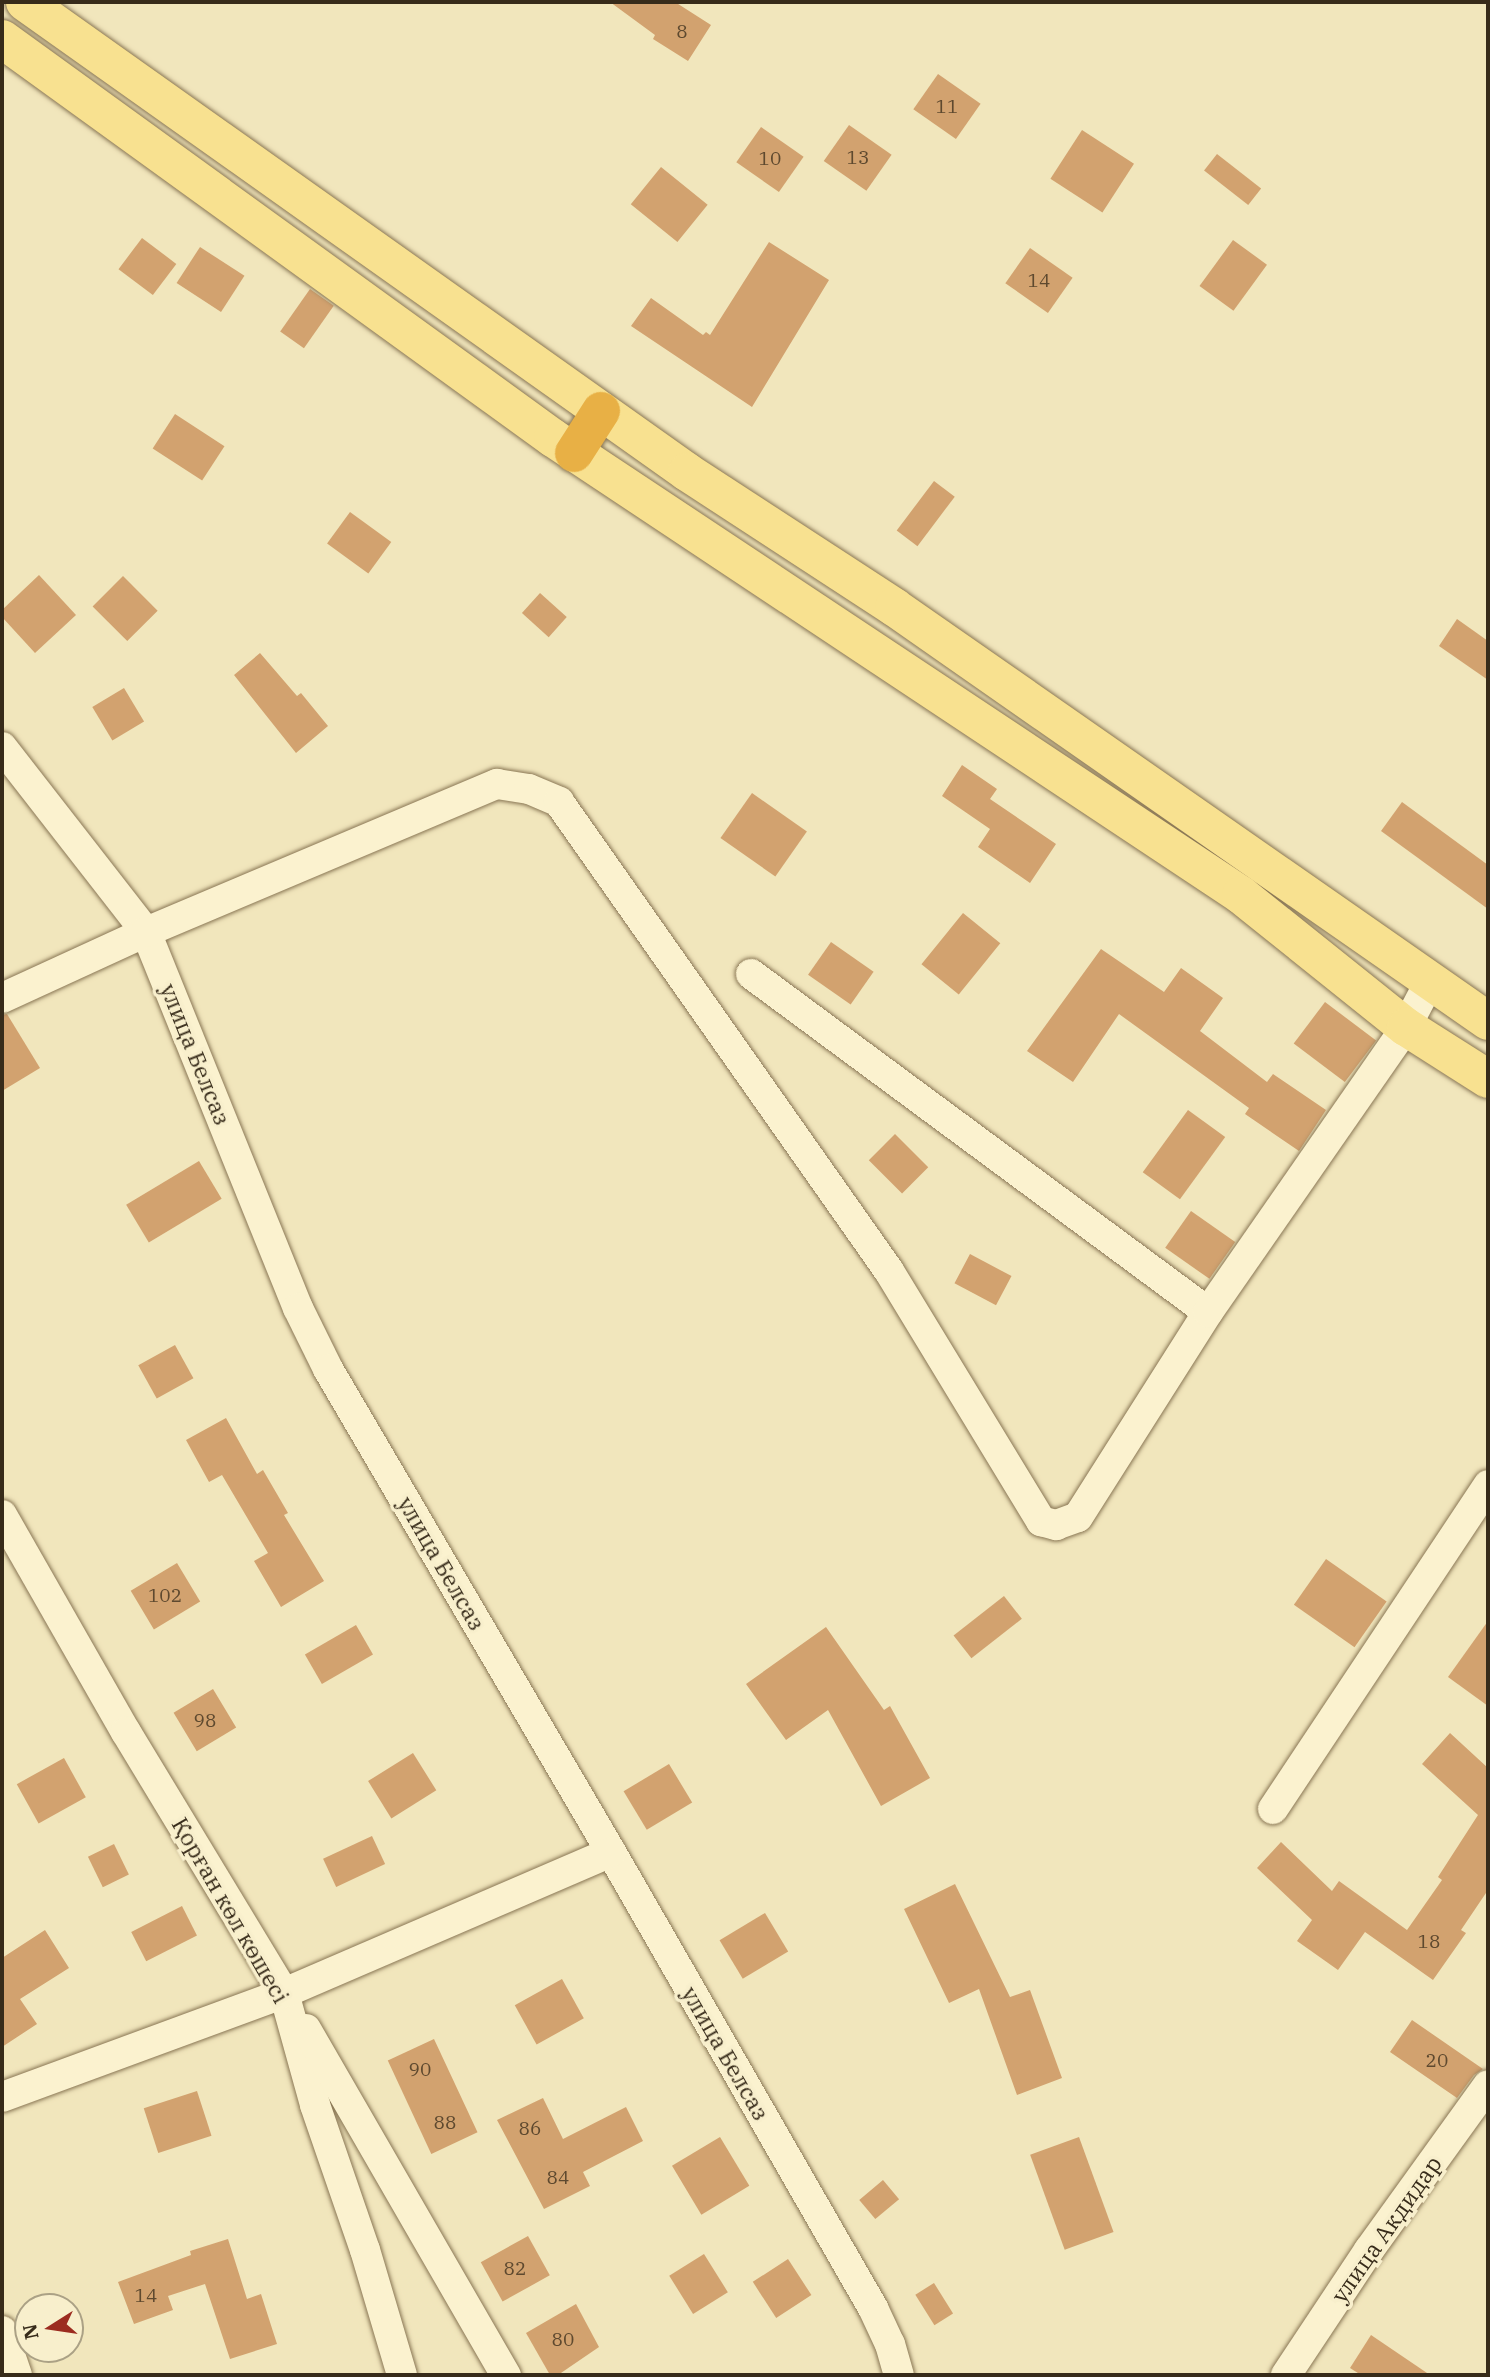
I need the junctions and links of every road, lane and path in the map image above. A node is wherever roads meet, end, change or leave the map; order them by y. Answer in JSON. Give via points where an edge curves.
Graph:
{"nodes":[{"id":1,"x":25,"y":2,"type":"edge"},
{"id":2,"x":2,"y":38,"type":"edge"},
{"id":3,"x":601,"y":411,"type":"junction"},
{"id":4,"x":574,"y":453,"type":"junction"},
{"id":5,"x":2,"y":747,"type":"edge"},
{"id":6,"x":146,"y":932,"type":"junction"},
{"id":7,"x":751,"y":974,"type":"dead end"},
{"id":8,"x":1430,"y":981,"type":"junction"},
{"id":9,"x":2,"y":998,"type":"edge"},
{"id":10,"x":1488,"y":1021,"type":"edge"},
{"id":11,"x":1406,"y":1027,"type":"junction"},
{"id":12,"x":1488,"y":1079,"type":"edge"},
{"id":13,"x":1208,"y":1312,"type":"junction"},
{"id":14,"x":1488,"y":1485,"type":"edge"},
{"id":15,"x":2,"y":1515,"type":"edge"},
{"id":16,"x":1273,"y":1808,"type":"dead end"},
{"id":17,"x":611,"y":1852,"type":"junction"},
{"id":18,"x":284,"y":1993,"type":"junction"},
{"id":19,"x":1488,"y":2085,"type":"edge"},
{"id":20,"x":2,"y":2096,"type":"edge"},
{"id":21,"x":2,"y":2332,"type":"edge"},
{"id":22,"x":17,"y":2375,"type":"edge"},
{"id":23,"x":402,"y":2375,"type":"edge"},
{"id":24,"x":506,"y":2375,"type":"edge"},
{"id":25,"x":898,"y":2375,"type":"edge"},
{"id":26,"x":1286,"y":2375,"type":"edge"}],
"edges":[{"from":1,"to":3,"type":"main road"},
{"from":2,"to":4,"type":"main road"},
{"from":3,"to":4,"type":"highway"},
{"from":3,"to":8,"type":"main road","via":[[894,607]]},
{"from":4,"to":11,"type":"main road","via":[[1241,895]]},
{"from":5,"to":6,"type":"street","name":"улица Белсаз"},
{"from":6,"to":9,"type":"street"},
{"from":6,"to":13,"type":"street","via":[[497,784],[529,789],[559,803],[873,1248],[1041,1521],[1056,1525],[1078,1517]]},
{"from":6,"to":17,"type":"street","name":"улица Белсаз","via":[[298,1308],[328,1369]]},
{"from":7,"to":13,"type":"street"},
{"from":8,"to":10,"type":"main road"},
{"from":8,"to":11,"type":"street"},
{"from":11,"to":12,"type":"main road"},
{"from":11,"to":13,"type":"street"},
{"from":14,"to":16,"type":"street"},
{"from":15,"to":18,"type":"street","name":"Қорған көл көшесі"},
{"from":17,"to":18,"type":"street"},
{"from":17,"to":25,"type":"street","name":"улица Белсаз","via":[[873,2308]]},
{"from":18,"to":20,"type":"street"},
{"from":18,"to":23,"type":"street","name":"Қорған көл көшесі"},
{"from":18,"to":24,"type":"street"},
{"from":19,"to":26,"type":"street","name":"улица Акдидар"},
{"from":21,"to":22,"type":"street"}]}
